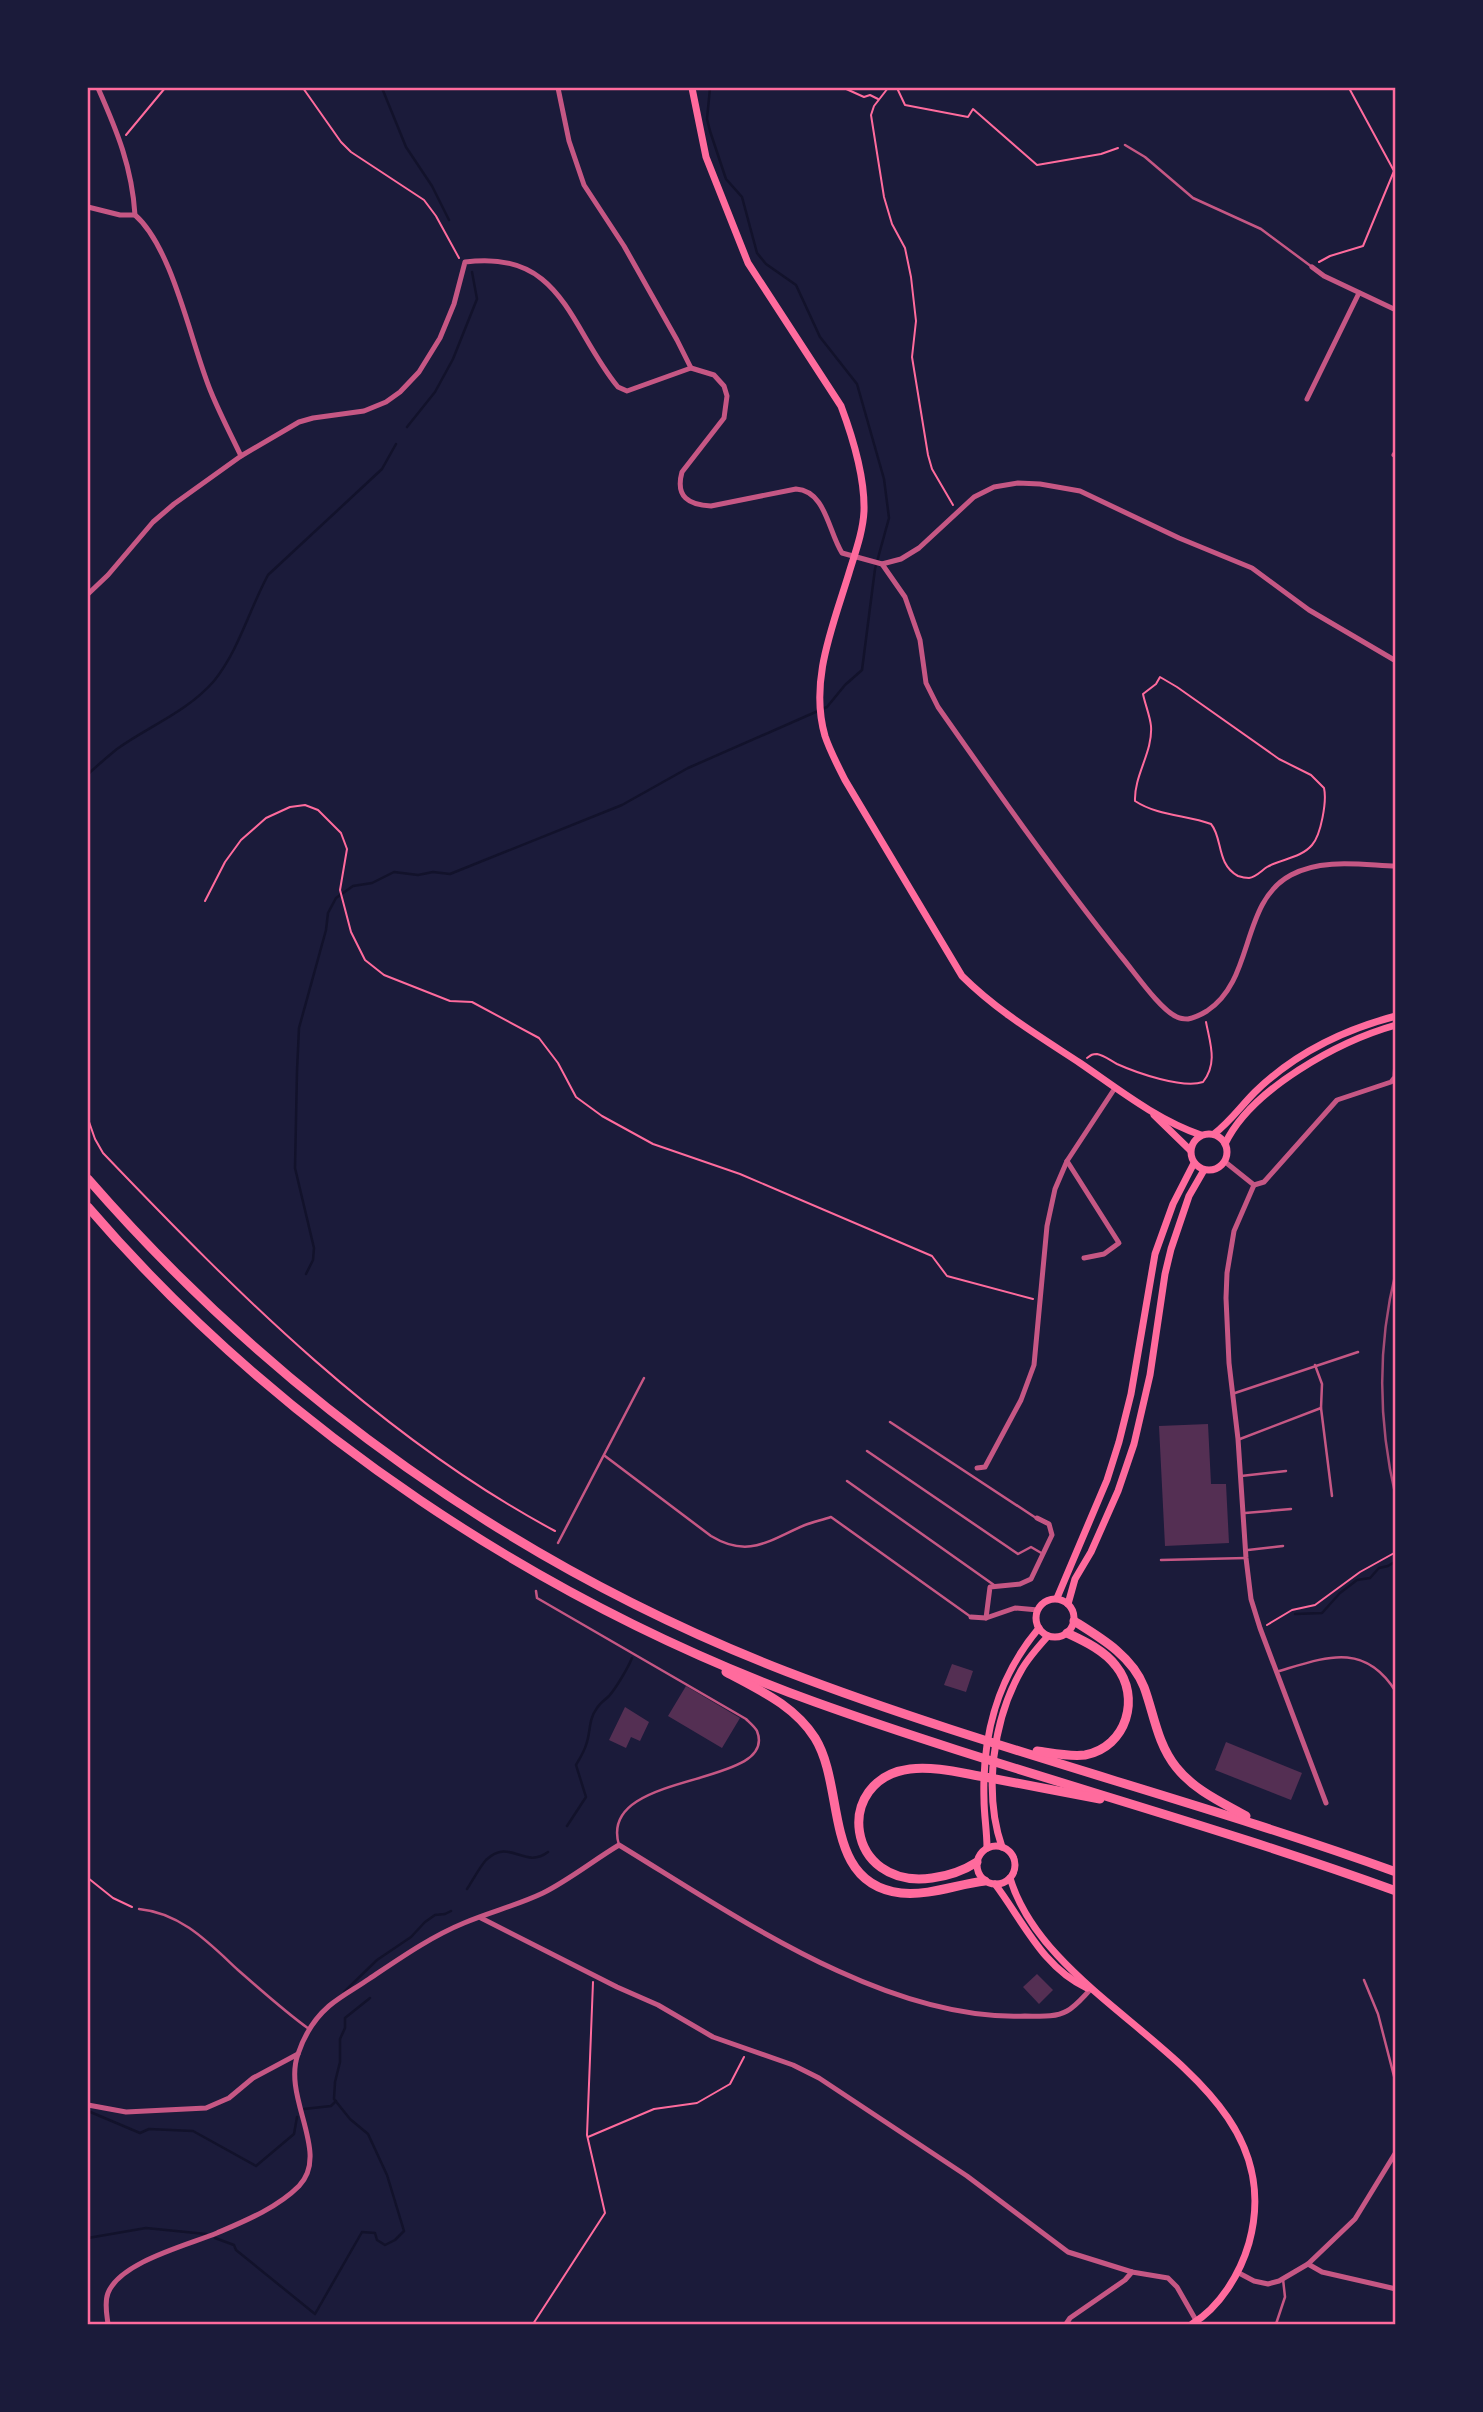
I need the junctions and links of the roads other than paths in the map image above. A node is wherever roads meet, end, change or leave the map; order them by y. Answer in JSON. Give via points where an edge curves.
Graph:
{"nodes":[{"id":1,"x":97,"y":88,"type":"edge"},
{"id":2,"x":558,"y":88,"type":"edge"},
{"id":3,"x":692,"y":88,"type":"edge"},
{"id":4,"x":1125,"y":145,"type":"road end"},
{"id":5,"x":88,"y":207,"type":"edge"},
{"id":6,"x":135,"y":215,"type":"junction"},
{"id":7,"x":1312,"y":267,"type":"joint"},
{"id":8,"x":1359,"y":293,"type":"junction"},
{"id":9,"x":1395,"y":310,"type":"edge"},
{"id":10,"x":691,"y":368,"type":"junction"},
{"id":11,"x":1307,"y":400,"type":"dead end"},
{"id":12,"x":240,"y":456,"type":"junction"},
{"id":13,"x":854,"y":557,"type":"junction"},
{"id":14,"x":882,"y":564,"type":"junction"},
{"id":15,"x":88,"y":594,"type":"edge"},
{"id":16,"x":1395,"y":661,"type":"edge"},
{"id":17,"x":1395,"y":866,"type":"edge"},
{"id":18,"x":1395,"y":1016,"type":"edge"},
{"id":19,"x":1395,"y":1025,"type":"edge"},
{"id":20,"x":1395,"y":1060,"type":"edge"},
{"id":21,"x":1115,"y":1088,"type":"junction"},
{"id":22,"x":1152,"y":1111,"type":"junction"},
{"id":23,"x":1214,"y":1134,"type":"junction"},
{"id":24,"x":1201,"y":1135,"type":"junction"},
{"id":25,"x":1225,"y":1144,"type":"junction"},
{"id":26,"x":1190,"y":1150,"type":"junction"},
{"id":27,"x":1067,"y":1161,"type":"junction"},
{"id":28,"x":1224,"y":1161,"type":"junction"},
{"id":29,"x":1194,"y":1163,"type":"junction"},
{"id":30,"x":1205,"y":1170,"type":"junction"},
{"id":31,"x":88,"y":1179,"type":"edge"},
{"id":32,"x":1254,"y":1185,"type":"junction"},
{"id":33,"x":88,"y":1207,"type":"edge"},
{"id":34,"x":1084,"y":1258,"type":"dead end"},
{"id":35,"x":1358,"y":1352,"type":"dead end"},
{"id":36,"x":1315,"y":1365,"type":"junction"},
{"id":37,"x":644,"y":1378,"type":"dead end"},
{"id":38,"x":1232,"y":1394,"type":"junction"},
{"id":39,"x":1321,"y":1408,"type":"junction"},
{"id":40,"x":890,"y":1422,"type":"dead end"},
{"id":41,"x":1238,"y":1439,"type":"junction"},
{"id":42,"x":867,"y":1451,"type":"dead end"},
{"id":43,"x":605,"y":1456,"type":"junction"},
{"id":44,"x":977,"y":1468,"type":"dead end"},
{"id":45,"x":1286,"y":1471,"type":"dead end"},
{"id":46,"x":1241,"y":1476,"type":"junction"},
{"id":47,"x":847,"y":1481,"type":"dead end"},
{"id":48,"x":1332,"y":1496,"type":"dead end"},
{"id":49,"x":1291,"y":1509,"type":"dead end"},
{"id":50,"x":1243,"y":1514,"type":"junction"},
{"id":51,"x":1037,"y":1518,"type":"joint"},
{"id":52,"x":558,"y":1543,"type":"dead end"},
{"id":53,"x":1283,"y":1546,"type":"dead end"},
{"id":54,"x":1245,"y":1550,"type":"junction"},
{"id":55,"x":1043,"y":1554,"type":"junction"},
{"id":56,"x":1246,"y":1558,"type":"junction"},
{"id":57,"x":1161,"y":1560,"type":"dead end"},
{"id":58,"x":994,"y":1585,"type":"junction"},
{"id":59,"x":536,"y":1591,"type":"dead end"},
{"id":60,"x":1057,"y":1598,"type":"junction"},
{"id":61,"x":1068,"y":1604,"type":"junction"},
{"id":62,"x":1038,"y":1610,"type":"junction"},
{"id":63,"x":971,"y":1617,"type":"joint"},
{"id":64,"x":986,"y":1618,"type":"junction"},
{"id":65,"x":1074,"y":1621,"type":"junction"},
{"id":66,"x":1039,"y":1628,"type":"junction"},
{"id":67,"x":1067,"y":1633,"type":"junction"},
{"id":68,"x":1048,"y":1636,"type":"junction"},
{"id":69,"x":676,"y":1644,"type":"junction"},
{"id":70,"x":1276,"y":1672,"type":"junction"},
{"id":71,"x":1395,"y":1692,"type":"edge"},
{"id":72,"x":1014,"y":1749,"type":"junction"},
{"id":73,"x":1326,"y":1803,"type":"dead end"},
{"id":74,"x":1147,"y":1808,"type":"junction"},
{"id":75,"x":1266,"y":1827,"type":"junction"},
{"id":76,"x":619,"y":1844,"type":"junction"},
{"id":77,"x":1002,"y":1847,"type":"junction"},
{"id":78,"x":988,"y":1848,"type":"junction"},
{"id":79,"x":977,"y":1862,"type":"junction"},
{"id":80,"x":1395,"y":1872,"type":"edge"},
{"id":81,"x":1010,"y":1878,"type":"junction"},
{"id":82,"x":990,"y":1883,"type":"junction"},
{"id":83,"x":1395,"y":1891,"type":"edge"},
{"id":84,"x":139,"y":1909,"type":"road end"},
{"id":85,"x":481,"y":1918,"type":"junction"},
{"id":86,"x":1364,"y":1980,"type":"dead end"},
{"id":87,"x":1090,"y":1990,"type":"junction"},
{"id":88,"x":309,"y":2029,"type":"junction"},
{"id":89,"x":298,"y":2054,"type":"junction"},
{"id":90,"x":1395,"y":2084,"type":"edge"},
{"id":91,"x":88,"y":2105,"type":"edge"},
{"id":92,"x":1395,"y":2152,"type":"edge"},
{"id":93,"x":1308,"y":2264,"type":"junction"},
{"id":94,"x":1132,"y":2272,"type":"junction"},
{"id":95,"x":1237,"y":2272,"type":"junction"},
{"id":96,"x":1283,"y":2279,"type":"junction"},
{"id":97,"x":1395,"y":2289,"type":"edge"},
{"id":98,"x":1194,"y":2323,"type":"edge"},
{"id":99,"x":108,"y":2325,"type":"edge"},
{"id":100,"x":1066,"y":2325,"type":"edge"},
{"id":101,"x":1276,"y":2325,"type":"edge"}],
"edges":[{"from":1,"to":6,"type":"street","via":[[121,141],[133,184]]},
{"from":2,"to":10,"type":"street","via":[[584,185],[624,246]]},
{"from":3,"to":13,"type":"main road","via":[[706,157],[736,239],[848,425],[864,509]]},
{"from":4,"to":7,"type":"lane","via":[[1193,198],[1261,229]]},
{"from":5,"to":6,"type":"street"},
{"from":6,"to":12,"type":"street","via":[[156,239],[211,392]]},
{"from":7,"to":8,"type":"street"},
{"from":8,"to":9,"type":"street"},
{"from":8,"to":11,"type":"street"},
{"from":10,"to":12,"type":"street","via":[[628,391],[618,387],[544,279],[514,263],[466,262],[440,338],[400,392],[364,411],[299,422]]},
{"from":10,"to":13,"type":"street","via":[[719,380],[727,407],[712,437],[682,472],[681,492],[689,502],[711,506],[807,489],[822,507],[842,553]]},
{"from":12,"to":15,"type":"street","via":[[153,522]]},
{"from":13,"to":14,"type":"street"},
{"from":13,"to":21,"type":"main road","via":[[819,683],[825,736],[845,780],[962,976],[1015,1020]]},
{"from":14,"to":16,"type":"street","via":[[919,548],[974,498],[994,488],[1018,483],[1080,491],[1252,568],[1309,610]]},
{"from":14,"to":17,"type":"street","via":[[913,616],[926,683],[938,707],[1060,879],[1151,993],[1177,1017],[1189,1019],[1204,1013],[1230,989],[1266,897],[1276,884],[1330,864]]},
{"from":18,"to":23,"type":"main road","via":[[1348,1030],[1301,1055]]},
{"from":19,"to":25,"type":"main road","via":[[1351,1041],[1291,1075],[1234,1128]]},
{"from":20,"to":32,"type":"street","via":[[1391,1082],[1337,1100],[1264,1182]]},
{"from":21,"to":22,"type":"main road"},
{"from":21,"to":27,"type":"street"},
{"from":22,"to":24,"type":"main road"},
{"from":22,"to":26,"type":"main road"},
{"from":23,"to":24,"type":"main road"},
{"from":23,"to":25,"type":"main road"},
{"from":24,"to":26,"type":"main road"},
{"from":25,"to":28,"type":"main road"},
{"from":26,"to":29,"type":"main road"},
{"from":27,"to":34,"type":"street","via":[[1119,1242],[1104,1254]]},
{"from":27,"to":44,"type":"street","via":[[1050,1204],[1034,1365],[985,1467]]},
{"from":28,"to":30,"type":"main road"},
{"from":28,"to":32,"type":"street"},
{"from":29,"to":30,"type":"main road"},
{"from":29,"to":60,"type":"main road","via":[[1172,1204],[1155,1254],[1119,1442]]},
{"from":30,"to":61,"type":"main road","via":[[1189,1196],[1165,1274],[1134,1444]]},
{"from":31,"to":72,"type":"highway","via":[[173,1272],[272,1364],[382,1451],[489,1523],[580,1576],[708,1639],[830,1688]]},
{"from":32,"to":38,"type":"street","via":[[1234,1231],[1227,1273]]},
{"from":33,"to":69,"type":"highway","via":[[206,1329],[345,1446],[500,1551]]},
{"from":35,"to":36,"type":"lane"},
{"from":36,"to":38,"type":"lane"},
{"from":36,"to":39,"type":"lane","via":[[1322,1384]]},
{"from":37,"to":43,"type":"lane"},
{"from":38,"to":41,"type":"street"},
{"from":39,"to":41,"type":"lane"},
{"from":39,"to":48,"type":"lane"},
{"from":40,"to":51,"type":"lane"},
{"from":41,"to":46,"type":"street"},
{"from":42,"to":55,"type":"lane","via":[[1018,1554],[1031,1547]]},
{"from":43,"to":52,"type":"lane"},
{"from":43,"to":63,"type":"lane","via":[[724,1544],[758,1546],[831,1517]]},
{"from":45,"to":46,"type":"lane"},
{"from":46,"to":50,"type":"street"},
{"from":47,"to":58,"type":"lane"},
{"from":49,"to":50,"type":"lane"},
{"from":50,"to":54,"type":"street"},
{"from":51,"to":55,"type":"street","via":[[1049,1524],[1052,1535]]},
{"from":53,"to":54,"type":"lane"},
{"from":54,"to":56,"type":"street"},
{"from":55,"to":58,"type":"street","via":[[1031,1579]]},
{"from":56,"to":57,"type":"lane"},
{"from":56,"to":70,"type":"street","via":[[1251,1599]]},
{"from":58,"to":64,"type":"street","via":[[988,1592]]},
{"from":59,"to":76,"type":"lane","via":[[537,1598],[747,1719],[757,1731],[758,1745],[751,1757],[729,1769],[653,1793],[625,1809],[618,1819]]},
{"from":60,"to":61,"type":"main road"},
{"from":60,"to":62,"type":"main road","via":[[1045,1601]]},
{"from":61,"to":65,"type":"main road"},
{"from":62,"to":64,"type":"street","via":[[1015,1608]]},
{"from":62,"to":66,"type":"main road"},
{"from":63,"to":64,"type":"street"},
{"from":65,"to":67,"type":"main road"},
{"from":65,"to":75,"type":"highway","via":[[1116,1650],[1134,1669],[1161,1742],[1180,1772],[1206,1793]]},
{"from":66,"to":68,"type":"main road"},
{"from":66,"to":78,"type":"main road","via":[[1015,1660],[995,1710],[985,1756]]},
{"from":67,"to":68,"type":"main road"},
{"from":67,"to":72,"type":"highway","via":[[1104,1654],[1117,1668],[1128,1690],[1126,1720],[1111,1742],[1090,1754]]},
{"from":68,"to":77,"type":"main road","via":[[1021,1670],[1004,1712],[995,1759],[994,1804]]},
{"from":69,"to":74,"type":"highway","via":[[839,1710]]},
{"from":69,"to":82,"type":"highway","via":[[772,1697],[805,1724],[826,1760],[845,1851],[868,1880],[906,1894]]},
{"from":70,"to":71,"type":"lane","via":[[1326,1658],[1348,1657],[1370,1663],[1386,1676]]},
{"from":70,"to":73,"type":"street"},
{"from":72,"to":75,"type":"highway"},
{"from":74,"to":79,"type":"highway","via":[[925,1769],[890,1775],[865,1798],[859,1819],[861,1840],[871,1860],[887,1872],[904,1878],[929,1878],[962,1871]]},
{"from":74,"to":83,"type":"highway"},
{"from":75,"to":80,"type":"highway"},
{"from":76,"to":85,"type":"street","via":[[544,1892]]},
{"from":76,"to":87,"type":"street","via":[[791,1946],[918,2001],[974,2014],[1057,2015]]},
{"from":77,"to":78,"type":"main road"},
{"from":77,"to":81,"type":"main road","via":[[1015,1863]]},
{"from":78,"to":79,"type":"main road"},
{"from":79,"to":82,"type":"main road","via":[[977,1871]]},
{"from":81,"to":82,"type":"main road"},
{"from":81,"to":87,"type":"main road","via":[[1033,1923]]},
{"from":82,"to":87,"type":"main road","via":[[1053,1964]]},
{"from":84,"to":88,"type":"lane","via":[[176,1919],[198,1934]]},
{"from":85,"to":88,"type":"street","via":[[444,1932],[393,1963],[329,2006]]},
{"from":85,"to":94,"type":"street","via":[[713,2037],[819,2078],[967,2176],[1068,2252]]},
{"from":86,"to":90,"type":"lane","via":[[1378,2014]]},
{"from":87,"to":95,"type":"main road","via":[[1199,2082],[1236,2131],[1251,2172],[1255,2200],[1251,2236]]},
{"from":88,"to":89,"type":"street"},
{"from":89,"to":91,"type":"street","via":[[206,2108],[126,2112]]},
{"from":89,"to":99,"type":"street","via":[[294,2088],[310,2151],[302,2183],[268,2209],[130,2270],[107,2294]]},
{"from":92,"to":93,"type":"street","via":[[1355,2219]]},
{"from":93,"to":96,"type":"street"},
{"from":93,"to":97,"type":"street","via":[[1322,2272]]},
{"from":94,"to":98,"type":"street","via":[[1168,2278]]},
{"from":94,"to":100,"type":"street"},
{"from":95,"to":96,"type":"street","via":[[1259,2283]]},
{"from":95,"to":98,"type":"main road","via":[[1225,2292]]},
{"from":96,"to":101,"type":"lane","via":[[1285,2297]]}]}
